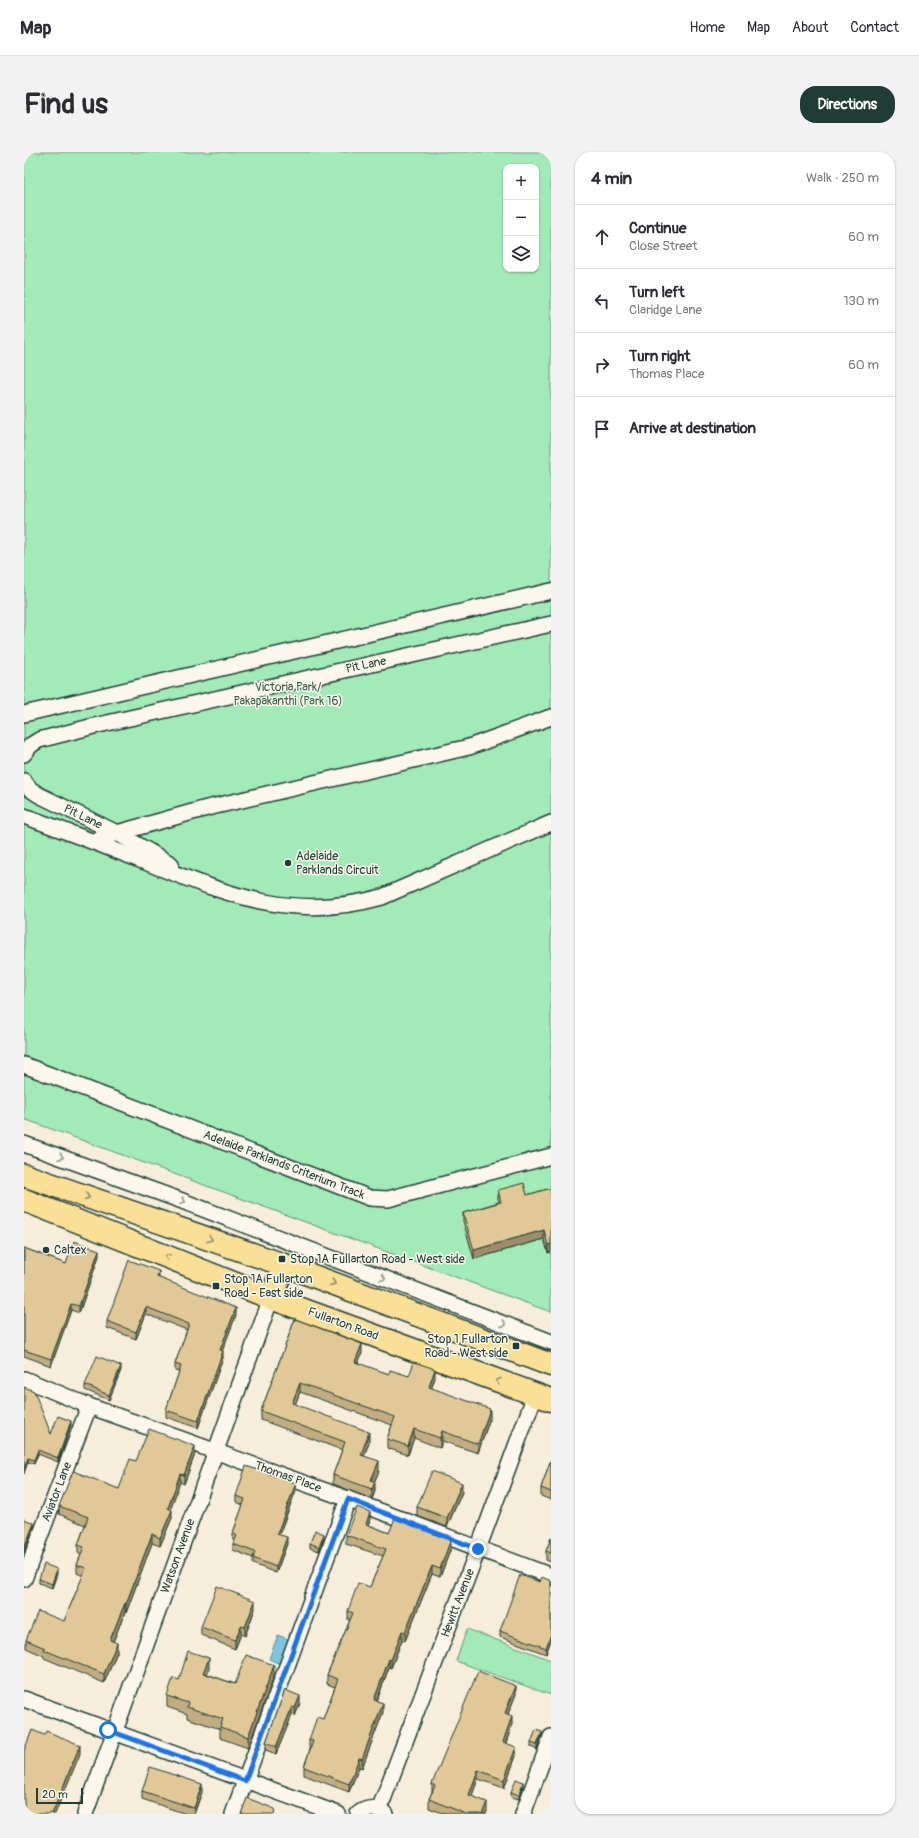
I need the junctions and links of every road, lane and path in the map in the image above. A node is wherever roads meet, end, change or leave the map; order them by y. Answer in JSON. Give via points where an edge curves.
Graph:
{"nodes":[{"id":1,"x":551,"y":591,"type":"edge"},
{"id":2,"x":551,"y":624,"type":"edge"},
{"id":3,"x":24,"y":714,"type":"edge"},
{"id":4,"x":551,"y":717,"type":"edge"},
{"id":5,"x":24,"y":754,"type":"edge"},
{"id":6,"x":24,"y":781,"type":"edge"},
{"id":7,"x":24,"y":816,"type":"edge"},
{"id":8,"x":551,"y":823,"type":"edge"},
{"id":9,"x":117,"y":833,"type":"junction"},
{"id":10,"x":94,"y":841,"type":"junction"},
{"id":11,"x":207,"y":887,"type":"junction"},
{"id":12,"x":24,"y":1065,"type":"edge"},
{"id":13,"x":24,"y":1144,"type":"edge"},
{"id":14,"x":551,"y":1156,"type":"edge"},
{"id":15,"x":24,"y":1175,"type":"edge"},
{"id":16,"x":24,"y":1200,"type":"edge"},
{"id":17,"x":284,"y":1265,"type":"junction"},
{"id":18,"x":271,"y":1298,"type":"junction"},
{"id":19,"x":551,"y":1342,"type":"edge"},
{"id":20,"x":548,"y":1364,"type":"edge"},
{"id":21,"x":24,"y":1379,"type":"edge"},
{"id":22,"x":543,"y":1397,"type":"edge"},
{"id":23,"x":89,"y":1406,"type":"junction"},
{"id":24,"x":216,"y":1451,"type":"junction"},
{"id":25,"x":348,"y":1499,"type":"junction"},
{"id":26,"x":478,"y":1549,"type":"junction"},
{"id":27,"x":551,"y":1576,"type":"edge"},
{"id":28,"x":24,"y":1579,"type":"edge"},
{"id":29,"x":24,"y":1699,"type":"edge"},
{"id":30,"x":115,"y":1733,"type":"junction"},
{"id":31,"x":551,"y":1736,"type":"edge"},
{"id":32,"x":245,"y":1781,"type":"junction"},
{"id":33,"x":382,"y":1812,"type":"edge"},
{"id":34,"x":85,"y":1814,"type":"edge"},
{"id":35,"x":233,"y":1814,"type":"edge"},
{"id":36,"x":338,"y":1814,"type":"edge"},
{"id":37,"x":358,"y":1814,"type":"edge"},
{"id":38,"x":523,"y":1814,"type":"edge"}],
"edges":[{"from":1,"to":3,"type":"street"},
{"from":2,"to":5,"type":"street","name":"Pit Lane","via":[[94,726],[39,740]]},
{"from":4,"to":9,"type":"street","via":[[469,746],[207,808]]},
{"from":6,"to":9,"type":"street","name":"Pit Lane","via":[[39,795]]},
{"from":7,"to":10,"type":"street"},
{"from":8,"to":11,"type":"street","via":[[382,897],[355,904],[290,907],[243,898]]},
{"from":9,"to":10,"type":"street"},
{"from":9,"to":11,"type":"street","name":"Pit Lane"},
{"from":10,"to":11,"type":"street"},
{"from":12,"to":14,"type":"street","name":"Adelaide Parklands Criterium Track","via":[[370,1198],[381,1200]]},
{"from":13,"to":19,"type":"street","one_way":true,"via":[[177,1199]]},
{"from":15,"to":17,"type":"highway","one_way":true},
{"from":18,"to":16,"type":"highway","name":"Fullarton Road","one_way":true},
{"from":17,"to":18,"type":"highway"},
{"from":17,"to":20,"type":"highway","one_way":true},
{"from":22,"to":18,"type":"highway","name":"Fullarton Road","one_way":true},
{"from":18,"to":24,"type":"street","name":"Watson Avenue"},
{"from":20,"to":22,"type":"highway"},
{"from":21,"to":23,"type":"street","name":"Thomas Place"},
{"from":22,"to":26,"type":"street","name":"Hewitt Avenue"},
{"from":23,"to":24,"type":"street","name":"Thomas Place"},
{"from":23,"to":28,"type":"street","name":"Aviator Lane"},
{"from":24,"to":25,"type":"street","name":"Thomas Place"},
{"from":24,"to":30,"type":"street","name":"Watson Avenue"},
{"from":25,"to":26,"type":"street","name":"Thomas Place"},
{"from":25,"to":32,"type":"street"},
{"from":26,"to":27,"type":"street","name":"Thomas Place"},
{"from":26,"to":33,"type":"street","name":"Hewitt Avenue"},
{"from":29,"to":30,"type":"street"},
{"from":30,"to":32,"type":"street"},
{"from":30,"to":34,"type":"street","name":"Watson Avenue"},
{"from":31,"to":38,"type":"street"},
{"from":32,"to":35,"type":"street"},
{"from":32,"to":36,"type":"street"},
{"from":33,"to":37,"type":"street","via":[[369,1808]]}]}
